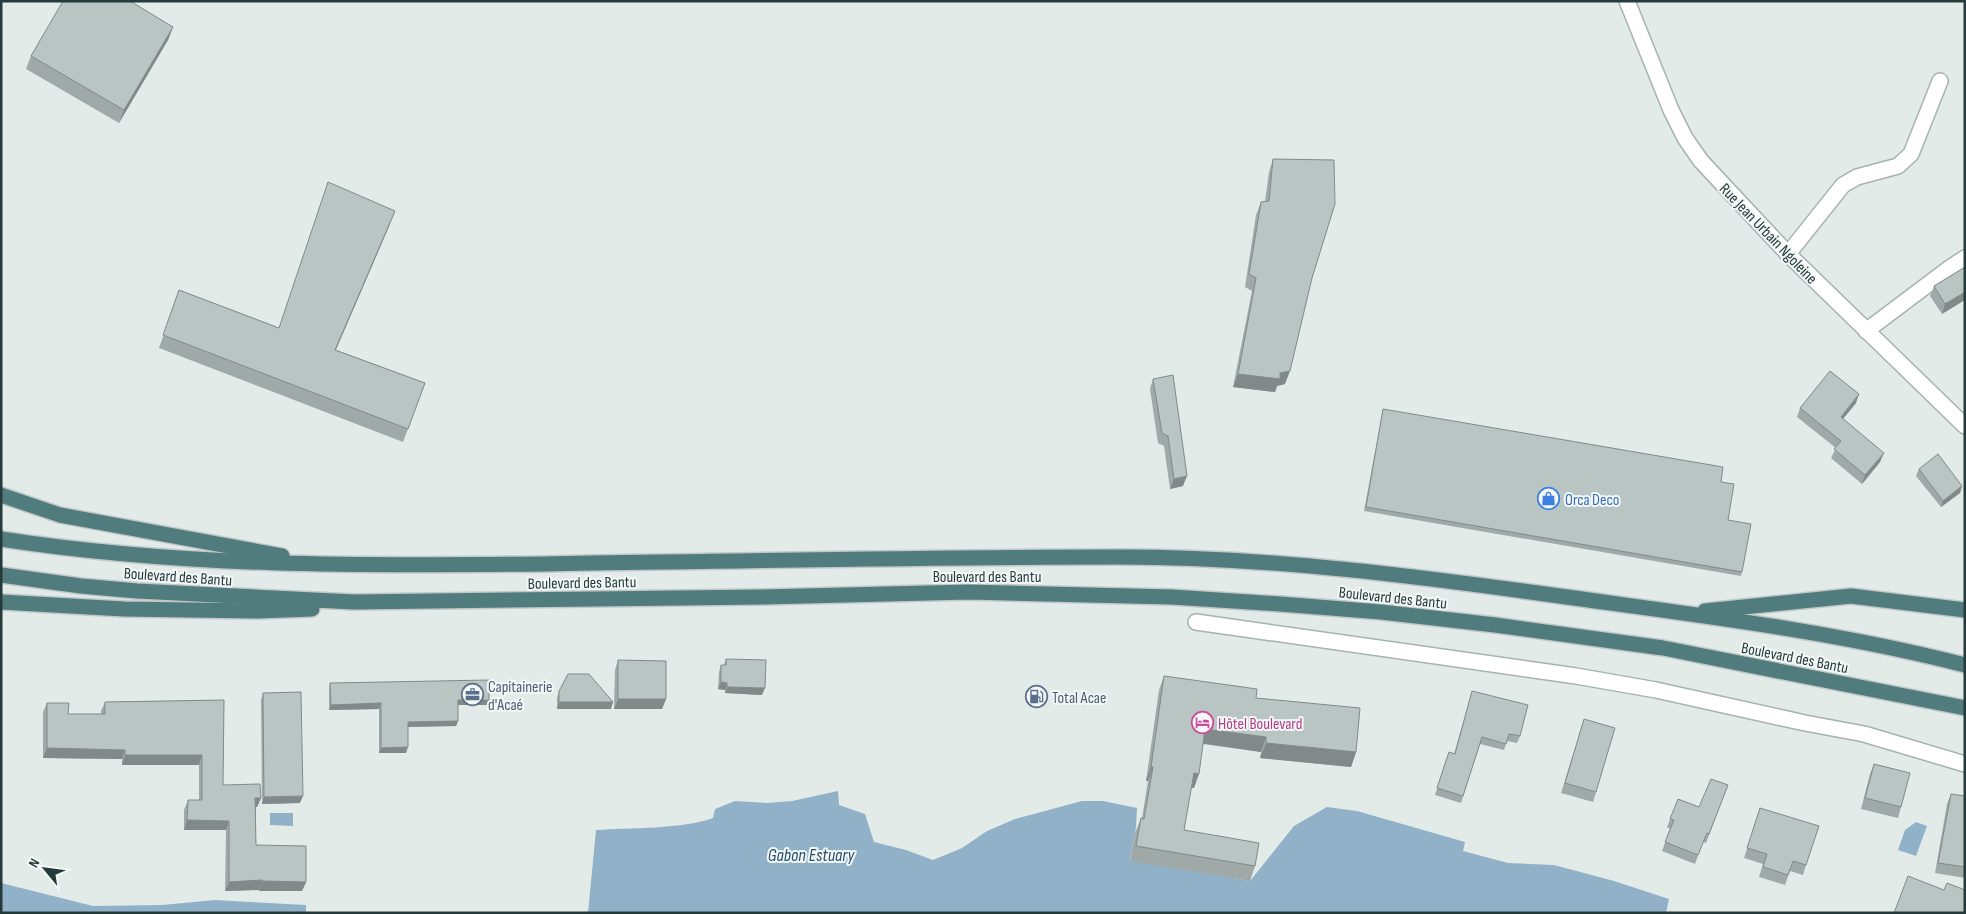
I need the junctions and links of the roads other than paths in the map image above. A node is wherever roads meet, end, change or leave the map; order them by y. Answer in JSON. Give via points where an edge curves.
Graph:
{"nodes":[{"id":1,"x":1627,"y":1,"type":"edge"},
{"id":2,"x":1940,"y":81,"type":"dead end"},
{"id":3,"x":1788,"y":254,"type":"junction"},
{"id":4,"x":1965,"y":258,"type":"edge"},
{"id":5,"x":1866,"y":331,"type":"junction"},
{"id":6,"x":1965,"y":426,"type":"edge"},
{"id":7,"x":1,"y":495,"type":"edge"},
{"id":8,"x":1,"y":539,"type":"edge"},
{"id":9,"x":318,"y":563,"type":"junction"},
{"id":10,"x":1,"y":575,"type":"edge"},
{"id":11,"x":1,"y":602,"type":"edge"},
{"id":12,"x":354,"y":602,"type":"junction"},
{"id":13,"x":1965,"y":610,"type":"edge"},
{"id":14,"x":1687,"y":613,"type":"junction"},
{"id":15,"x":1196,"y":622,"type":"dead end"},
{"id":16,"x":1965,"y":665,"type":"edge"},
{"id":17,"x":1965,"y":708,"type":"edge"},
{"id":18,"x":1965,"y":764,"type":"edge"}],
"edges":[{"from":1,"to":3,"type":"street","name":"Rue Jean Urbain Ngoleine","via":[[1685,138],[1700,161]]},
{"from":2,"to":3,"type":"street","via":[[1911,154],[1898,166],[1857,177],[1843,185]]},
{"from":3,"to":5,"type":"street","name":"Rue Jean Urbain Ngoleine"},
{"from":4,"to":5,"type":"street"},
{"from":5,"to":6,"type":"street","name":"Rue Jean Urbain Ngoleine"},
{"from":7,"to":9,"type":"highway","via":[[60,515]]},
{"from":8,"to":9,"type":"highway","name":"Boulevard des Bantu","via":[[190,560]]},
{"from":9,"to":14,"type":"highway","name":"Boulevard des Bantu","via":[[454,565],[1126,557],[1282,564],[1456,582]]},
{"from":10,"to":12,"type":"highway","name":"Boulevard des Bantu","via":[[138,591]]},
{"from":11,"to":12,"type":"highway","via":[[124,609],[248,611],[334,608]]},
{"from":12,"to":17,"type":"highway","name":"Boulevard des Bantu","via":[[969,592],[1172,597],[1280,604],[1381,612],[1663,648]]},
{"from":13,"to":14,"type":"highway","via":[[1851,596]]},
{"from":14,"to":16,"type":"highway","name":"Boulevard des Bantu","via":[[1863,642]]},
{"from":15,"to":18,"type":"street","via":[[1656,690],[1864,734]]}]}
